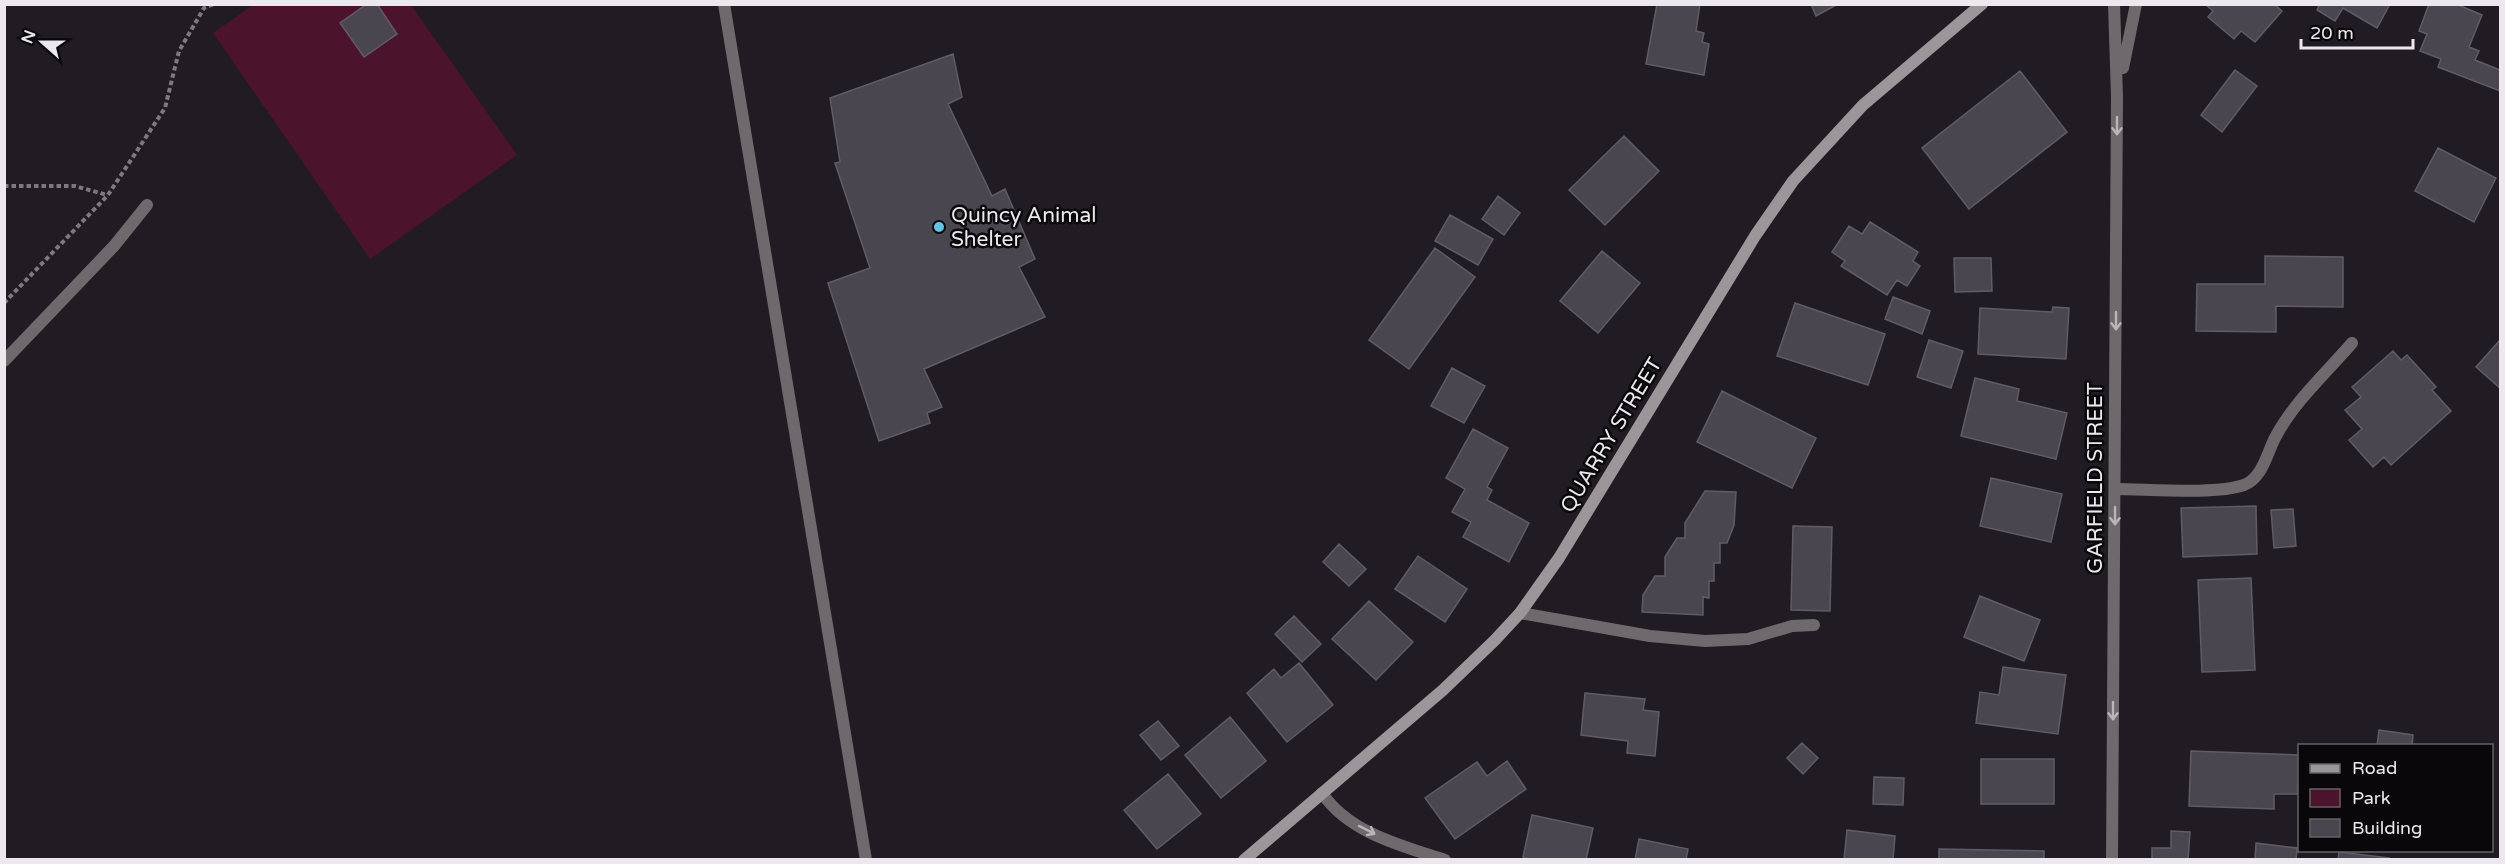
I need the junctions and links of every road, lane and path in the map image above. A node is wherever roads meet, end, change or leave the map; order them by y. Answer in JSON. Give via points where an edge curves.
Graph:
{"nodes":[{"id":1,"x":214,"y":4,"type":"edge"},
{"id":2,"x":724,"y":4,"type":"edge"},
{"id":3,"x":1982,"y":4,"type":"edge"},
{"id":4,"x":2114,"y":4,"type":"edge"},
{"id":5,"x":2136,"y":4,"type":"edge"},
{"id":6,"x":2117,"y":97,"type":"junction"},
{"id":7,"x":4,"y":186,"type":"edge"},
{"id":8,"x":108,"y":195,"type":"junction"},
{"id":9,"x":147,"y":205,"type":"dead end"},
{"id":10,"x":4,"y":303,"type":"edge"},
{"id":11,"x":2352,"y":344,"type":"dead end"},
{"id":12,"x":4,"y":361,"type":"edge"},
{"id":13,"x":2115,"y":489,"type":"junction"},
{"id":14,"x":1520,"y":612,"type":"junction"},
{"id":15,"x":1814,"y":625,"type":"dead end"},
{"id":16,"x":1322,"y":793,"type":"junction"},
{"id":17,"x":866,"y":860,"type":"edge"},
{"id":18,"x":1244,"y":860,"type":"edge"},
{"id":19,"x":1445,"y":860,"type":"edge"},
{"id":20,"x":2112,"y":860,"type":"edge"}],
"edges":[{"from":1,"to":8,"type":"path","via":[[204,8],[179,51],[165,108]]},
{"from":2,"to":17,"type":"street"},
{"from":3,"to":14,"type":"main road","name":"QUARRY STREET","via":[[1863,105],[1793,181],[1755,236],[1559,558]]},
{"from":4,"to":6,"type":"street","name":"GARFIELD STREET"},
{"from":5,"to":6,"type":"street","name":"GARFIELD STREET"},
{"from":6,"to":13,"type":"street","name":"GARFIELD STREET","one_way":true},
{"from":7,"to":8,"type":"path","via":[[75,186]]},
{"from":8,"to":10,"type":"path"},
{"from":9,"to":12,"type":"street","via":[[114,246]]},
{"from":11,"to":13,"type":"street","via":[[2294,408],[2275,437],[2263,466],[2246,484],[2224,490]]},
{"from":13,"to":20,"type":"street","name":"GARFIELD STREET","one_way":true},
{"from":14,"to":15,"type":"street","via":[[1650,636],[1705,641],[1748,639],[1792,626]]},
{"from":14,"to":16,"type":"main road","name":"QUARRY STREET","via":[[1443,690]]},
{"from":16,"to":18,"type":"main road","name":"QUARRY STREET"},
{"from":16,"to":19,"type":"street","one_way":true,"via":[[1340,813],[1362,828]]}]}
